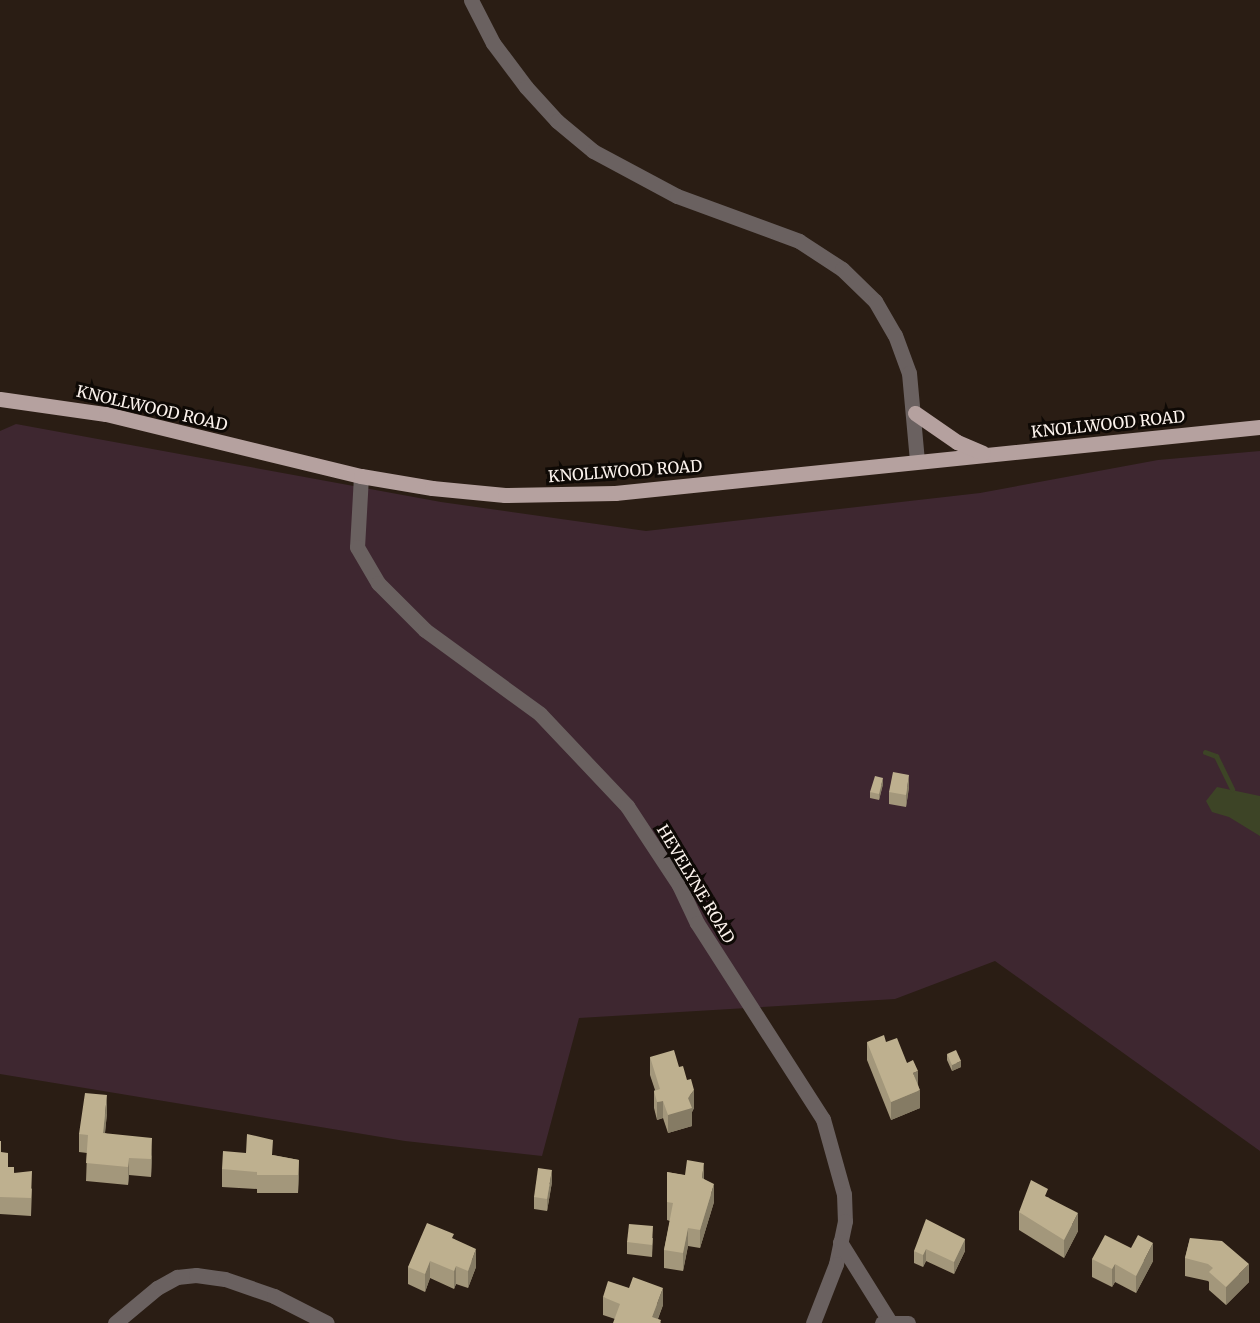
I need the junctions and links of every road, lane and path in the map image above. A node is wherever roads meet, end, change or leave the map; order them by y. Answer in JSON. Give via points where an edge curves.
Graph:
{"nodes":[{"id":1,"x":471,"y":0,"type":"edge"},
{"id":2,"x":0,"y":399,"type":"edge"},
{"id":3,"x":915,"y":413,"type":"junction"},
{"id":4,"x":1260,"y":427,"type":"edge"},
{"id":5,"x":986,"y":454,"type":"junction"},
{"id":6,"x":917,"y":461,"type":"junction"},
{"id":7,"x":362,"y":476,"type":"junction"},
{"id":8,"x":840,"y":1242,"type":"junction"},
{"id":9,"x":890,"y":1322,"type":"edge"},
{"id":10,"x":115,"y":1323,"type":"edge"},
{"id":11,"x":327,"y":1323,"type":"edge"},
{"id":12,"x":813,"y":1323,"type":"edge"},
{"id":13,"x":882,"y":1323,"type":"edge"},
{"id":14,"x":908,"y":1323,"type":"edge"}],
"edges":[{"from":1,"to":3,"type":"street","via":[[493,43],[526,87],[557,121],[593,151],[677,196],[800,241],[842,269],[875,302],[895,335],[909,373]]},
{"from":2,"to":7,"type":"main road","name":"KNOLLWOOD ROAD","via":[[106,414]]},
{"from":3,"to":5,"type":"main road","via":[[957,442]]},
{"from":3,"to":6,"type":"street"},
{"from":4,"to":5,"type":"main road","name":"KNOLLWOOD ROAD"},
{"from":5,"to":6,"type":"main road","name":"KNOLLWOOD ROAD"},
{"from":6,"to":7,"type":"main road","name":"KNOLLWOOD ROAD","via":[[553,496],[432,488]]},
{"from":7,"to":8,"type":"street","name":"HEVELYNE ROAD","via":[[357,495],[357,547],[378,583],[425,630],[540,714],[579,751],[627,806],[679,885],[697,923],[823,1119],[844,1194]]},
{"from":8,"to":9,"type":"street"},
{"from":8,"to":12,"type":"street","name":"HEVELYNE ROAD","via":[[821,1309]]},
{"from":9,"to":13,"type":"street"},
{"from":9,"to":14,"type":"street"},
{"from":10,"to":11,"type":"street","via":[[157,1288],[177,1277],[196,1275],[225,1279],[274,1296]]}]}
